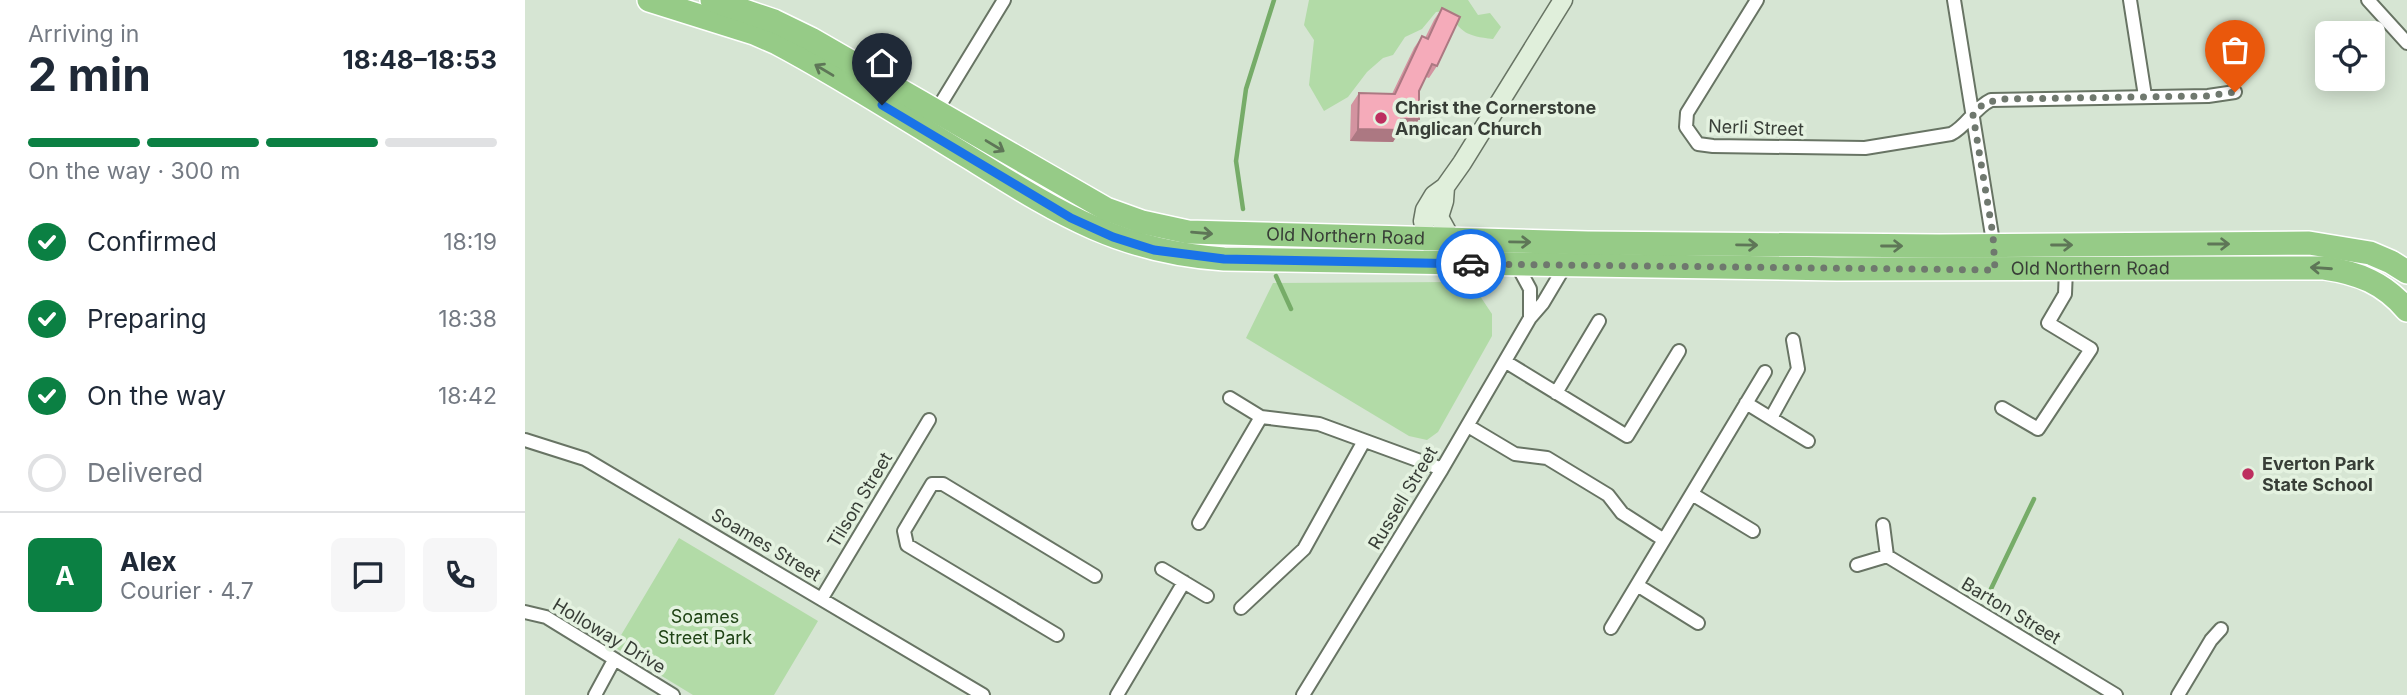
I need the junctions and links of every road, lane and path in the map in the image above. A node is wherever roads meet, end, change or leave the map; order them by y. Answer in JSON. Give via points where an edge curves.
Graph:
{"nodes":[{"id":1,"x":649,"y":0,"type":"edge"},
{"id":2,"x":712,"y":0,"type":"edge"},
{"id":3,"x":1004,"y":0,"type":"edge"},
{"id":4,"x":1563,"y":0,"type":"edge"},
{"id":5,"x":1757,"y":0,"type":"edge"},
{"id":6,"x":1954,"y":0,"type":"edge"},
{"id":7,"x":2130,"y":0,"type":"edge"},
{"id":8,"x":2368,"y":0,"type":"edge"},
{"id":9,"x":2407,"y":43,"type":"edge"},
{"id":10,"x":2235,"y":92,"type":"dead end"},
{"id":11,"x":2145,"y":96,"type":"junction"},
{"id":12,"x":937,"y":110,"type":"junction"},
{"id":13,"x":1973,"y":115,"type":"junction"},
{"id":14,"x":925,"y":131,"type":"junction"},
{"id":15,"x":1445,"y":187,"type":"junction"},
{"id":16,"x":1427,"y":239,"type":"junction"},
{"id":17,"x":1451,"y":239,"type":"junction"},
{"id":18,"x":1994,"y":245,"type":"junction"},
{"id":19,"x":1939,"y":246,"type":"junction"},
{"id":20,"x":1456,"y":264,"type":"junction"},
{"id":21,"x":1517,"y":265,"type":"junction"},
{"id":22,"x":1565,"y":266,"type":"junction"},
{"id":23,"x":2406,"y":268,"type":"edge"},
{"id":24,"x":2066,"y":269,"type":"junction"},
{"id":25,"x":1952,"y":270,"type":"junction"},
{"id":26,"x":1995,"y":270,"type":"junction"},
{"id":27,"x":2385,"y":288,"type":"junction"},
{"id":28,"x":2407,"y":310,"type":"edge"},
{"id":29,"x":1530,"y":318,"type":"junction"},
{"id":30,"x":1599,"y":321,"type":"dead end"},
{"id":31,"x":1793,"y":340,"type":"dead end"},
{"id":32,"x":1679,"y":351,"type":"dead end"},
{"id":33,"x":1506,"y":362,"type":"junction"},
{"id":34,"x":1765,"y":372,"type":"dead end"},
{"id":35,"x":1556,"y":393,"type":"junction"},
{"id":36,"x":1230,"y":398,"type":"dead end"},
{"id":37,"x":1746,"y":403,"type":"junction"},
{"id":38,"x":2002,"y":408,"type":"dead end"},
{"id":39,"x":1261,"y":417,"type":"junction"},
{"id":40,"x":1771,"y":418,"type":"junction"},
{"id":41,"x":929,"y":420,"type":"dead end"},
{"id":42,"x":1468,"y":426,"type":"junction"},
{"id":43,"x":525,"y":440,"type":"edge"},
{"id":44,"x":1364,"y":440,"type":"junction"},
{"id":45,"x":1808,"y":441,"type":"dead end"},
{"id":46,"x":1442,"y":469,"type":"junction"},
{"id":47,"x":1692,"y":494,"type":"junction"},
{"id":48,"x":1199,"y":523,"type":"dead end"},
{"id":49,"x":1883,"y":525,"type":"dead end"},
{"id":50,"x":1753,"y":531,"type":"dead end"},
{"id":51,"x":1664,"y":540,"type":"junction"},
{"id":52,"x":1887,"y":556,"type":"junction"},
{"id":53,"x":1857,"y":565,"type":"dead end"},
{"id":54,"x":1162,"y":569,"type":"dead end"},
{"id":55,"x":1095,"y":576,"type":"dead end"},
{"id":56,"x":1184,"y":582,"type":"junction"},
{"id":57,"x":1637,"y":585,"type":"junction"},
{"id":58,"x":1207,"y":596,"type":"dead end"},
{"id":59,"x":821,"y":598,"type":"junction"},
{"id":60,"x":1241,"y":608,"type":"dead end"},
{"id":61,"x":525,"y":612,"type":"edge"},
{"id":62,"x":1698,"y":622,"type":"dead end"},
{"id":63,"x":1611,"y":628,"type":"dead end"},
{"id":64,"x":2221,"y":629,"type":"dead end"},
{"id":65,"x":1057,"y":635,"type":"dead end"},
{"id":66,"x":614,"y":660,"type":"junction"},
{"id":67,"x":595,"y":695,"type":"edge"},
{"id":68,"x":673,"y":695,"type":"edge"},
{"id":69,"x":983,"y":695,"type":"edge"},
{"id":70,"x":1117,"y":695,"type":"edge"},
{"id":71,"x":1303,"y":695,"type":"edge"},
{"id":72,"x":2116,"y":695,"type":"edge"},
{"id":73,"x":2178,"y":695,"type":"edge"}],
"edges":[{"from":14,"to":1,"type":"highway","name":"Old Northern Road","one_way":true,"via":[[777,43]]},
{"from":2,"to":12,"type":"highway","name":"Old Northern Road","via":[[774,21]]},
{"from":3,"to":12,"type":"street"},
{"from":4,"to":15,"type":"street"},
{"from":5,"to":13,"type":"street","name":"Nerli Street","via":[[1687,113],[1686,127],[1698,144],[1865,148],[1951,134]]},
{"from":6,"to":13,"type":"street"},
{"from":7,"to":11,"type":"street"},
{"from":8,"to":9,"type":"street"},
{"from":10,"to":11,"type":"street"},
{"from":11,"to":13,"type":"street","via":[[1991,100]]},
{"from":12,"to":14,"type":"street"},
{"from":12,"to":16,"type":"highway","name":"Old Northern Road","one_way":true,"via":[[1075,194],[1142,222],[1215,234]]},
{"from":13,"to":18,"type":"street"},
{"from":14,"to":20,"type":"highway","name":"Old Northern Road","via":[[1071,218],[1154,250],[1224,259]]},
{"from":15,"to":16,"type":"street","via":[[1425,210]]},
{"from":15,"to":17,"type":"street","via":[[1439,217]]},
{"from":16,"to":17,"type":"highway","name":"Old Northern Road"},
{"from":16,"to":20,"type":"street","via":[[1434,250]]},
{"from":17,"to":19,"type":"highway","name":"Old Northern Road","one_way":true},
{"from":18,"to":19,"type":"highway","name":"Old Northern Road"},
{"from":18,"to":23,"type":"highway","name":"Old Northern Road","one_way":true,"via":[[2308,243],[2370,253]]},
{"from":18,"to":26,"type":"street"},
{"from":19,"to":25,"type":"highway","via":[[1951,259]]},
{"from":20,"to":21,"type":"highway","name":"Old Northern Road"},
{"from":21,"to":22,"type":"highway","name":"Old Northern Road"},
{"from":21,"to":29,"type":"street","via":[[1530,289]]},
{"from":22,"to":25,"type":"highway","name":"Old Northern Road"},
{"from":22,"to":29,"type":"street","name":"Russell Street"},
{"from":23,"to":27,"type":"street"},
{"from":24,"to":26,"type":"highway","name":"Old Northern Road"},
{"from":27,"to":24,"type":"highway","name":"Old Northern Road","one_way":true,"via":[[2359,275],[2324,268]]},
{"from":24,"to":38,"type":"street","via":[[2065,294],[2048,323],[2091,349],[2038,429]]},
{"from":25,"to":26,"type":"highway","name":"Old Northern Road"},
{"from":27,"to":28,"type":"highway","name":"Old Northern Road"},
{"from":29,"to":33,"type":"street","name":"Russell Street"},
{"from":30,"to":35,"type":"street"},
{"from":31,"to":40,"type":"street","via":[[1800,365]]},
{"from":32,"to":35,"type":"street","via":[[1627,436]]},
{"from":33,"to":35,"type":"street"},
{"from":33,"to":42,"type":"street","name":"Russell Street"},
{"from":34,"to":37,"type":"street"},
{"from":36,"to":39,"type":"street"},
{"from":37,"to":40,"type":"street"},
{"from":37,"to":47,"type":"street"},
{"from":39,"to":44,"type":"street","via":[[1319,424]]},
{"from":39,"to":48,"type":"street"},
{"from":40,"to":45,"type":"street"},
{"from":41,"to":59,"type":"street","name":"Tilson Street"},
{"from":42,"to":46,"type":"street","name":"Russell Street"},
{"from":42,"to":51,"type":"street","via":[[1515,454],[1547,458],[1608,495],[1622,513]]},
{"from":43,"to":59,"type":"street","name":"Soames Street","via":[[585,459]]},
{"from":44,"to":46,"type":"street"},
{"from":44,"to":60,"type":"street","via":[[1304,549]]},
{"from":46,"to":71,"type":"street","name":"Russell Street"},
{"from":47,"to":50,"type":"street"},
{"from":47,"to":51,"type":"street"},
{"from":49,"to":52,"type":"street"},
{"from":51,"to":57,"type":"street"},
{"from":52,"to":53,"type":"street"},
{"from":52,"to":72,"type":"street","name":"Barton Street"},
{"from":54,"to":56,"type":"street"},
{"from":55,"to":65,"type":"street","via":[[943,484],[932,484],[904,531],[907,545]]},
{"from":56,"to":58,"type":"street"},
{"from":56,"to":70,"type":"street"},
{"from":57,"to":62,"type":"street"},
{"from":57,"to":63,"type":"street"},
{"from":59,"to":69,"type":"street","name":"Soames Street"},
{"from":61,"to":66,"type":"street","name":"Holloway Drive","via":[[546,617]]},
{"from":64,"to":73,"type":"street"},
{"from":66,"to":67,"type":"street"},
{"from":66,"to":68,"type":"street","name":"Holloway Drive"}]}
